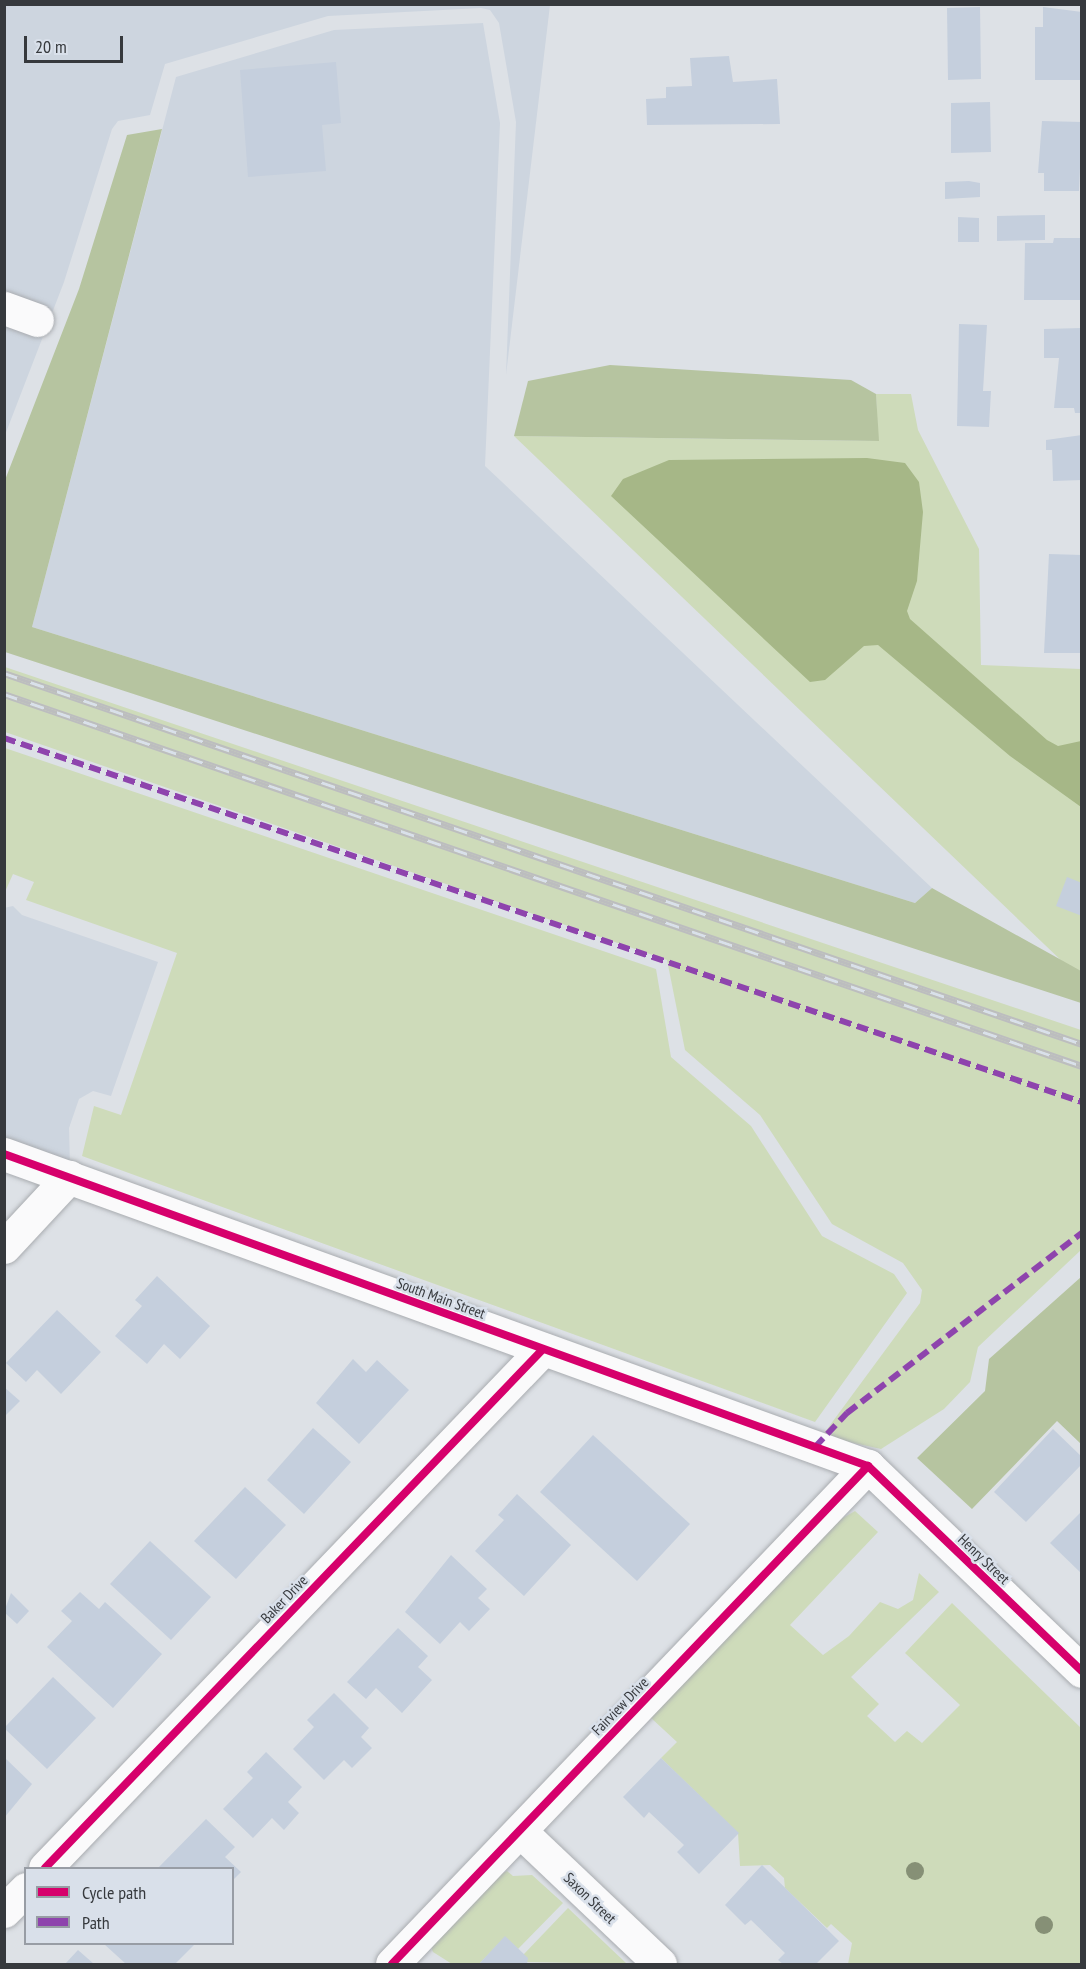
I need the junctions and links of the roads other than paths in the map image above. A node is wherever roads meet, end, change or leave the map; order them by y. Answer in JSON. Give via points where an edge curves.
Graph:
{"nodes":[{"id":1,"x":4,"y":308,"type":"edge"},
{"id":2,"x":37,"y":320,"type":"dead end"},
{"id":3,"x":4,"y":1154,"type":"edge"},
{"id":4,"x":69,"y":1178,"type":"junction"},
{"id":5,"x":4,"y":1247,"type":"edge"},
{"id":6,"x":543,"y":1349,"type":"junction"},
{"id":7,"x":868,"y":1466,"type":"junction"},
{"id":8,"x":1082,"y":1671,"type":"edge"},
{"id":9,"x":520,"y":1831,"type":"junction"},
{"id":10,"x":47,"y":1867,"type":"edge"},
{"id":11,"x":24,"y":1891,"type":"edge"},
{"id":12,"x":4,"y":1911,"type":"edge"},
{"id":13,"x":392,"y":1965,"type":"edge"},
{"id":14,"x":660,"y":1965,"type":"edge"}],
"edges":[{"from":1,"to":2,"type":"street"},
{"from":3,"to":4,"type":"street","name":"South Main Street"},
{"from":4,"to":5,"type":"street"},
{"from":4,"to":6,"type":"street","name":"South Main Street"},
{"from":6,"to":7,"type":"street","name":"South Main Street"},
{"from":6,"to":10,"type":"street","name":"Baker Drive"},
{"from":7,"to":8,"type":"street","name":"Henry Street"},
{"from":7,"to":9,"type":"street","name":"Fairview Drive"},
{"from":9,"to":13,"type":"street","name":"Fairview Drive"},
{"from":9,"to":14,"type":"street","name":"Saxon Street"},
{"from":11,"to":12,"type":"street"}]}
